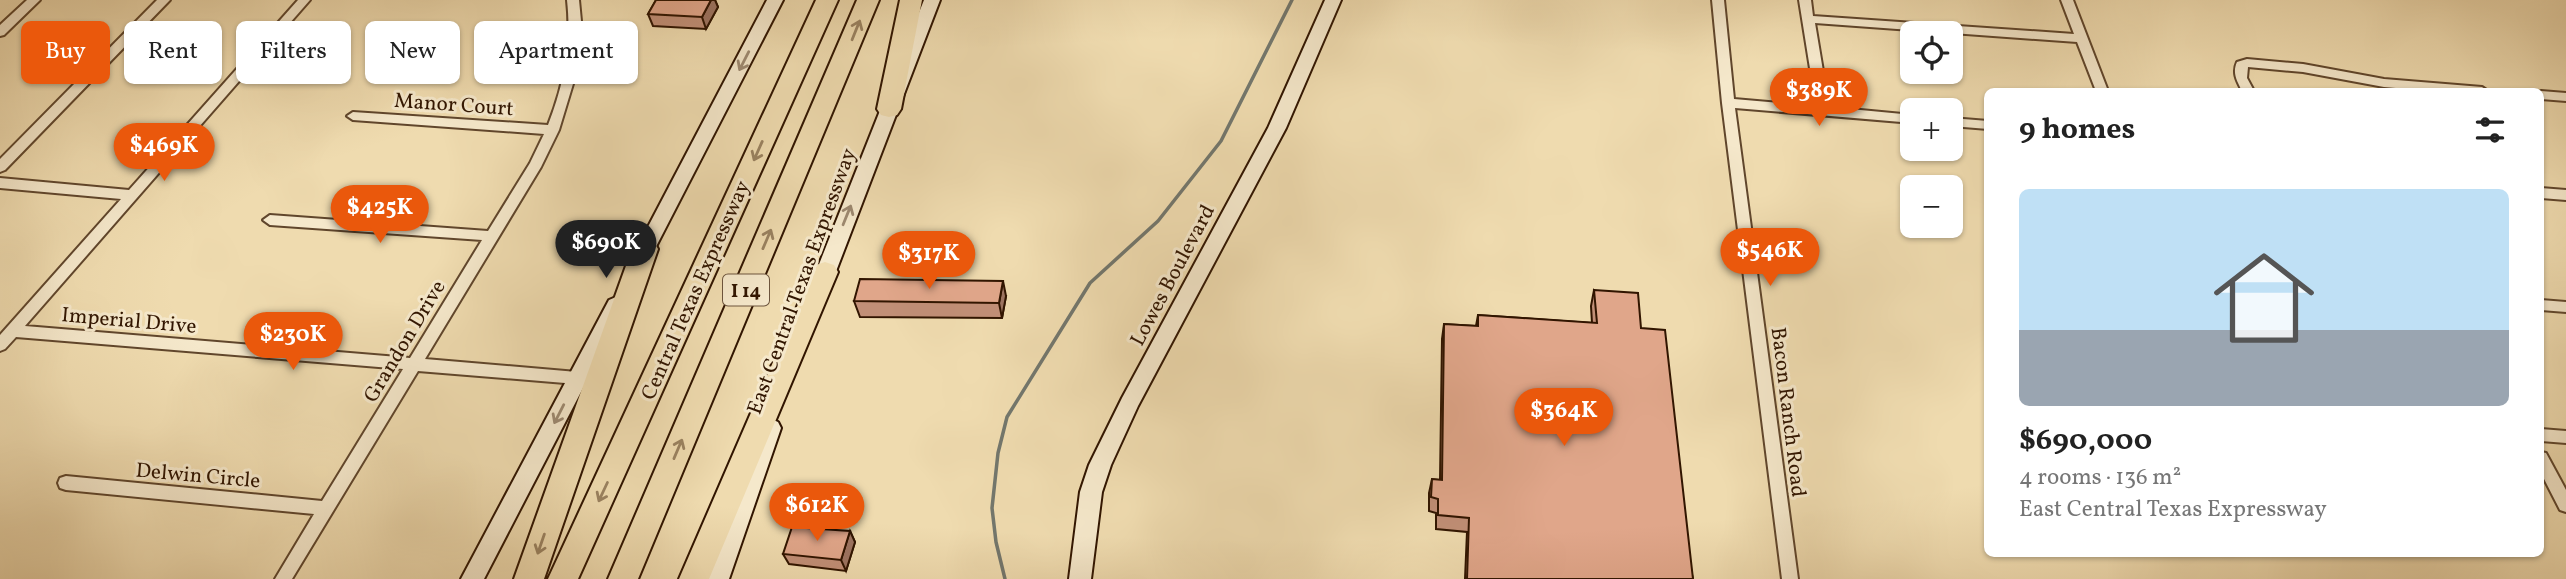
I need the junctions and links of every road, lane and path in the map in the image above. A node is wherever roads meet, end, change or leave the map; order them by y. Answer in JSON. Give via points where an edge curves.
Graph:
{"nodes":[{"id":1,"x":34,"y":0,"type":"edge"},
{"id":2,"x":164,"y":0,"type":"edge"},
{"id":3,"x":303,"y":0,"type":"edge"},
{"id":4,"x":573,"y":0,"type":"edge"},
{"id":5,"x":775,"y":0,"type":"edge"},
{"id":6,"x":827,"y":0,"type":"edge"},
{"id":7,"x":869,"y":0,"type":"edge"},
{"id":8,"x":911,"y":0,"type":"edge"},
{"id":9,"x":932,"y":0,"type":"edge"},
{"id":10,"x":1333,"y":0,"type":"edge"},
{"id":11,"x":1718,"y":0,"type":"edge"},
{"id":12,"x":1804,"y":0,"type":"edge"},
{"id":13,"x":2067,"y":0,"type":"edge"},
{"id":14,"x":1808,"y":19,"type":"junction"},
{"id":15,"x":0,"y":32,"type":"edge"},
{"id":16,"x":2084,"y":38,"type":"junction"},
{"id":17,"x":2101,"y":88,"type":"edge"},
{"id":18,"x":2247,"y":88,"type":"edge"},
{"id":19,"x":2446,"y":88,"type":"edge"},
{"id":20,"x":2544,"y":95,"type":"edge"},
{"id":21,"x":2566,"y":97,"type":"edge"},
{"id":22,"x":1728,"y":103,"type":"junction"},
{"id":23,"x":889,"y":109,"type":"junction"},
{"id":24,"x":1823,"y":111,"type":"junction"},
{"id":25,"x":353,"y":116,"type":"dead end"},
{"id":26,"x":1900,"y":117,"type":"edge"},
{"id":27,"x":1963,"y":123,"type":"edge"},
{"id":28,"x":1984,"y":125,"type":"edge"},
{"id":29,"x":553,"y":130,"type":"junction"},
{"id":30,"x":0,"y":167,"type":"edge"},
{"id":31,"x":0,"y":183,"type":"edge"},
{"id":32,"x":2544,"y":193,"type":"edge"},
{"id":33,"x":131,"y":195,"type":"junction"},
{"id":34,"x":2566,"y":195,"type":"edge"},
{"id":35,"x":270,"y":220,"type":"dead end"},
{"id":36,"x":493,"y":236,"type":"junction"},
{"id":37,"x":645,"y":249,"type":"junction"},
{"id":38,"x":825,"y":272,"type":"junction"},
{"id":39,"x":2544,"y":305,"type":"edge"},
{"id":40,"x":2566,"y":307,"type":"edge"},
{"id":41,"x":12,"y":331,"type":"junction"},
{"id":42,"x":0,"y":345,"type":"edge"},
{"id":43,"x":415,"y":364,"type":"junction"},
{"id":44,"x":577,"y":378,"type":"junction"},
{"id":45,"x":2544,"y":435,"type":"edge"},
{"id":46,"x":2566,"y":437,"type":"edge"},
{"id":47,"x":2544,"y":463,"type":"edge"},
{"id":48,"x":66,"y":484,"type":"dead end"},
{"id":49,"x":2566,"y":505,"type":"edge"},
{"id":50,"x":327,"y":508,"type":"junction"},
{"id":51,"x":283,"y":579,"type":"edge"},
{"id":52,"x":472,"y":579,"type":"edge"},
{"id":53,"x":529,"y":579,"type":"edge"},
{"id":54,"x":563,"y":579,"type":"edge"},
{"id":55,"x":623,"y":579,"type":"edge"},
{"id":56,"x":694,"y":579,"type":"edge"},
{"id":57,"x":718,"y":579,"type":"edge"},
{"id":58,"x":1080,"y":579,"type":"edge"},
{"id":59,"x":1790,"y":579,"type":"edge"}],
"edges":[{"from":1,"to":15,"type":"street"},
{"from":2,"to":30,"type":"street"},
{"from":3,"to":33,"type":"street"},
{"from":4,"to":29,"type":"street","name":"Grandon Drive","via":[[574,52]]},
{"from":5,"to":37,"type":"main road","one_way":true},
{"from":6,"to":54,"type":"highway","name":"Central Texas Expressway","number":"I 14","one_way":true},
{"from":55,"to":7,"type":"highway","number":"I 14","one_way":true},
{"from":8,"to":23,"type":"highway"},
{"from":9,"to":23,"type":"main road","name":"East Central Texas Expressway"},
{"from":10,"to":58,"type":"main road","name":"Lowes Boulevard","via":[[1277,128],[1100,465],[1091,492]]},
{"from":11,"to":22,"type":"street","name":"Bacon Ranch Road"},
{"from":12,"to":14,"type":"street"},
{"from":13,"to":16,"type":"street"},
{"from":14,"to":16,"type":"street"},
{"from":14,"to":24,"type":"street"},
{"from":16,"to":17,"type":"street"},
{"from":18,"to":19,"type":"street","via":[[2239,70],[2247,63]]},
{"from":20,"to":21,"type":"street"},
{"from":22,"to":24,"type":"street"},
{"from":22,"to":59,"type":"street","name":"Bacon Ranch Road"},
{"from":38,"to":23,"type":"main road","name":"East Central Texas Expressway","one_way":true},
{"from":24,"to":26,"type":"street"},
{"from":25,"to":29,"type":"street","name":"Manor Court"},
{"from":27,"to":28,"type":"street"},
{"from":29,"to":36,"type":"street","name":"Grandon Drive"},
{"from":31,"to":33,"type":"street"},
{"from":32,"to":34,"type":"street"},
{"from":33,"to":41,"type":"street"},
{"from":35,"to":36,"type":"street"},
{"from":36,"to":43,"type":"street","name":"Grandon Drive"},
{"from":37,"to":44,"type":"main road"},
{"from":37,"to":53,"type":"highway","one_way":true},
{"from":38,"to":56,"type":"highway"},
{"from":38,"to":57,"type":"main road","name":"East Central Texas Expressway"},
{"from":39,"to":40,"type":"street"},
{"from":41,"to":42,"type":"street"},
{"from":41,"to":43,"type":"street","name":"Imperial Drive"},
{"from":43,"to":44,"type":"street","name":"Imperial Drive"},
{"from":43,"to":50,"type":"street","name":"Grandon Drive"},
{"from":44,"to":52,"type":"main road","one_way":true},
{"from":45,"to":46,"type":"street"},
{"from":47,"to":49,"type":"street"},
{"from":48,"to":50,"type":"street","name":"Delwin Circle"},
{"from":50,"to":51,"type":"street","name":"Grandon Drive"}]}
